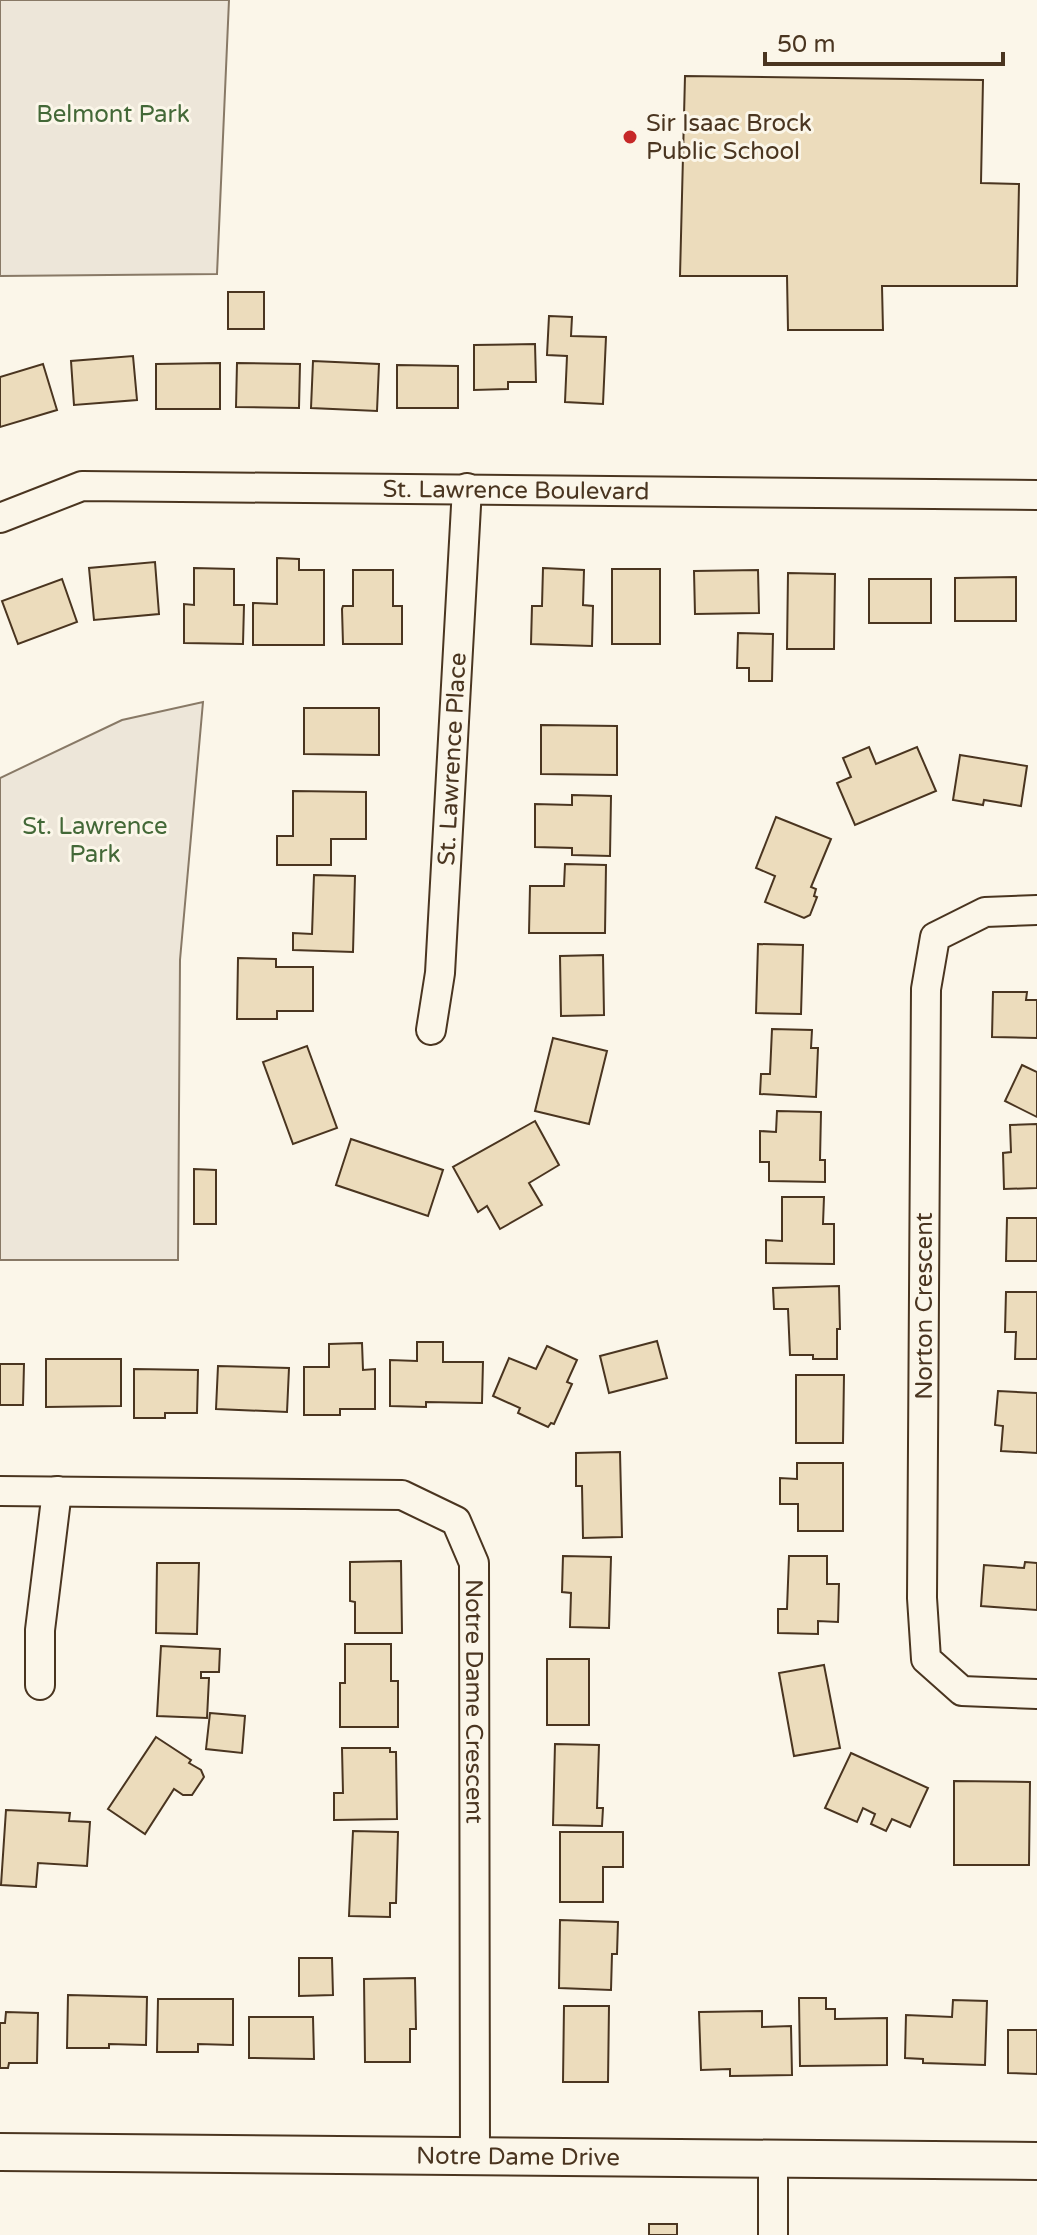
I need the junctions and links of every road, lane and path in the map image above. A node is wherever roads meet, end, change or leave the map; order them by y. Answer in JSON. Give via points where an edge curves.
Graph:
{"nodes":[{"id":1,"x":467,"y":488,"type":"junction"},
{"id":2,"x":1037,"y":495,"type":"edge"},
{"id":3,"x":0,"y":518,"type":"edge"},
{"id":4,"x":1037,"y":910,"type":"edge"},
{"id":5,"x":431,"y":1030,"type":"dead end"},
{"id":6,"x":0,"y":1491,"type":"edge"},
{"id":7,"x":57,"y":1491,"type":"junction"},
{"id":8,"x":40,"y":1685,"type":"dead end"},
{"id":9,"x":1037,"y":1694,"type":"edge"},
{"id":10,"x":0,"y":2152,"type":"edge"},
{"id":11,"x":475,"y":2156,"type":"junction"},
{"id":12,"x":773,"y":2159,"type":"junction"},
{"id":13,"x":1037,"y":2161,"type":"edge"},
{"id":14,"x":773,"y":2235,"type":"edge"}],
"edges":[{"from":1,"to":2,"type":"street","name":"St. Lawrence Boulevard"},
{"from":1,"to":3,"type":"street","name":"St. Lawrence Boulevard","via":[[82,486]]},
{"from":1,"to":5,"type":"street","name":"St. Lawrence Place","via":[[440,973]]},
{"from":4,"to":9,"type":"street","name":"Norton Crescent","via":[[985,912],[935,937],[926,989],[922,1598],[926,1659],[962,1691]]},
{"from":6,"to":7,"type":"street","name":"Notre Dame Crescent"},
{"from":7,"to":8,"type":"street","via":[[40,1630]]},
{"from":7,"to":11,"type":"street","name":"Notre Dame Crescent","via":[[402,1495],[456,1521],[474,1563]]},
{"from":10,"to":11,"type":"street","name":"Notre Dame Drive"},
{"from":11,"to":12,"type":"street","name":"Notre Dame Drive"},
{"from":12,"to":13,"type":"street","name":"Notre Dame Drive"},
{"from":12,"to":14,"type":"street"}]}
